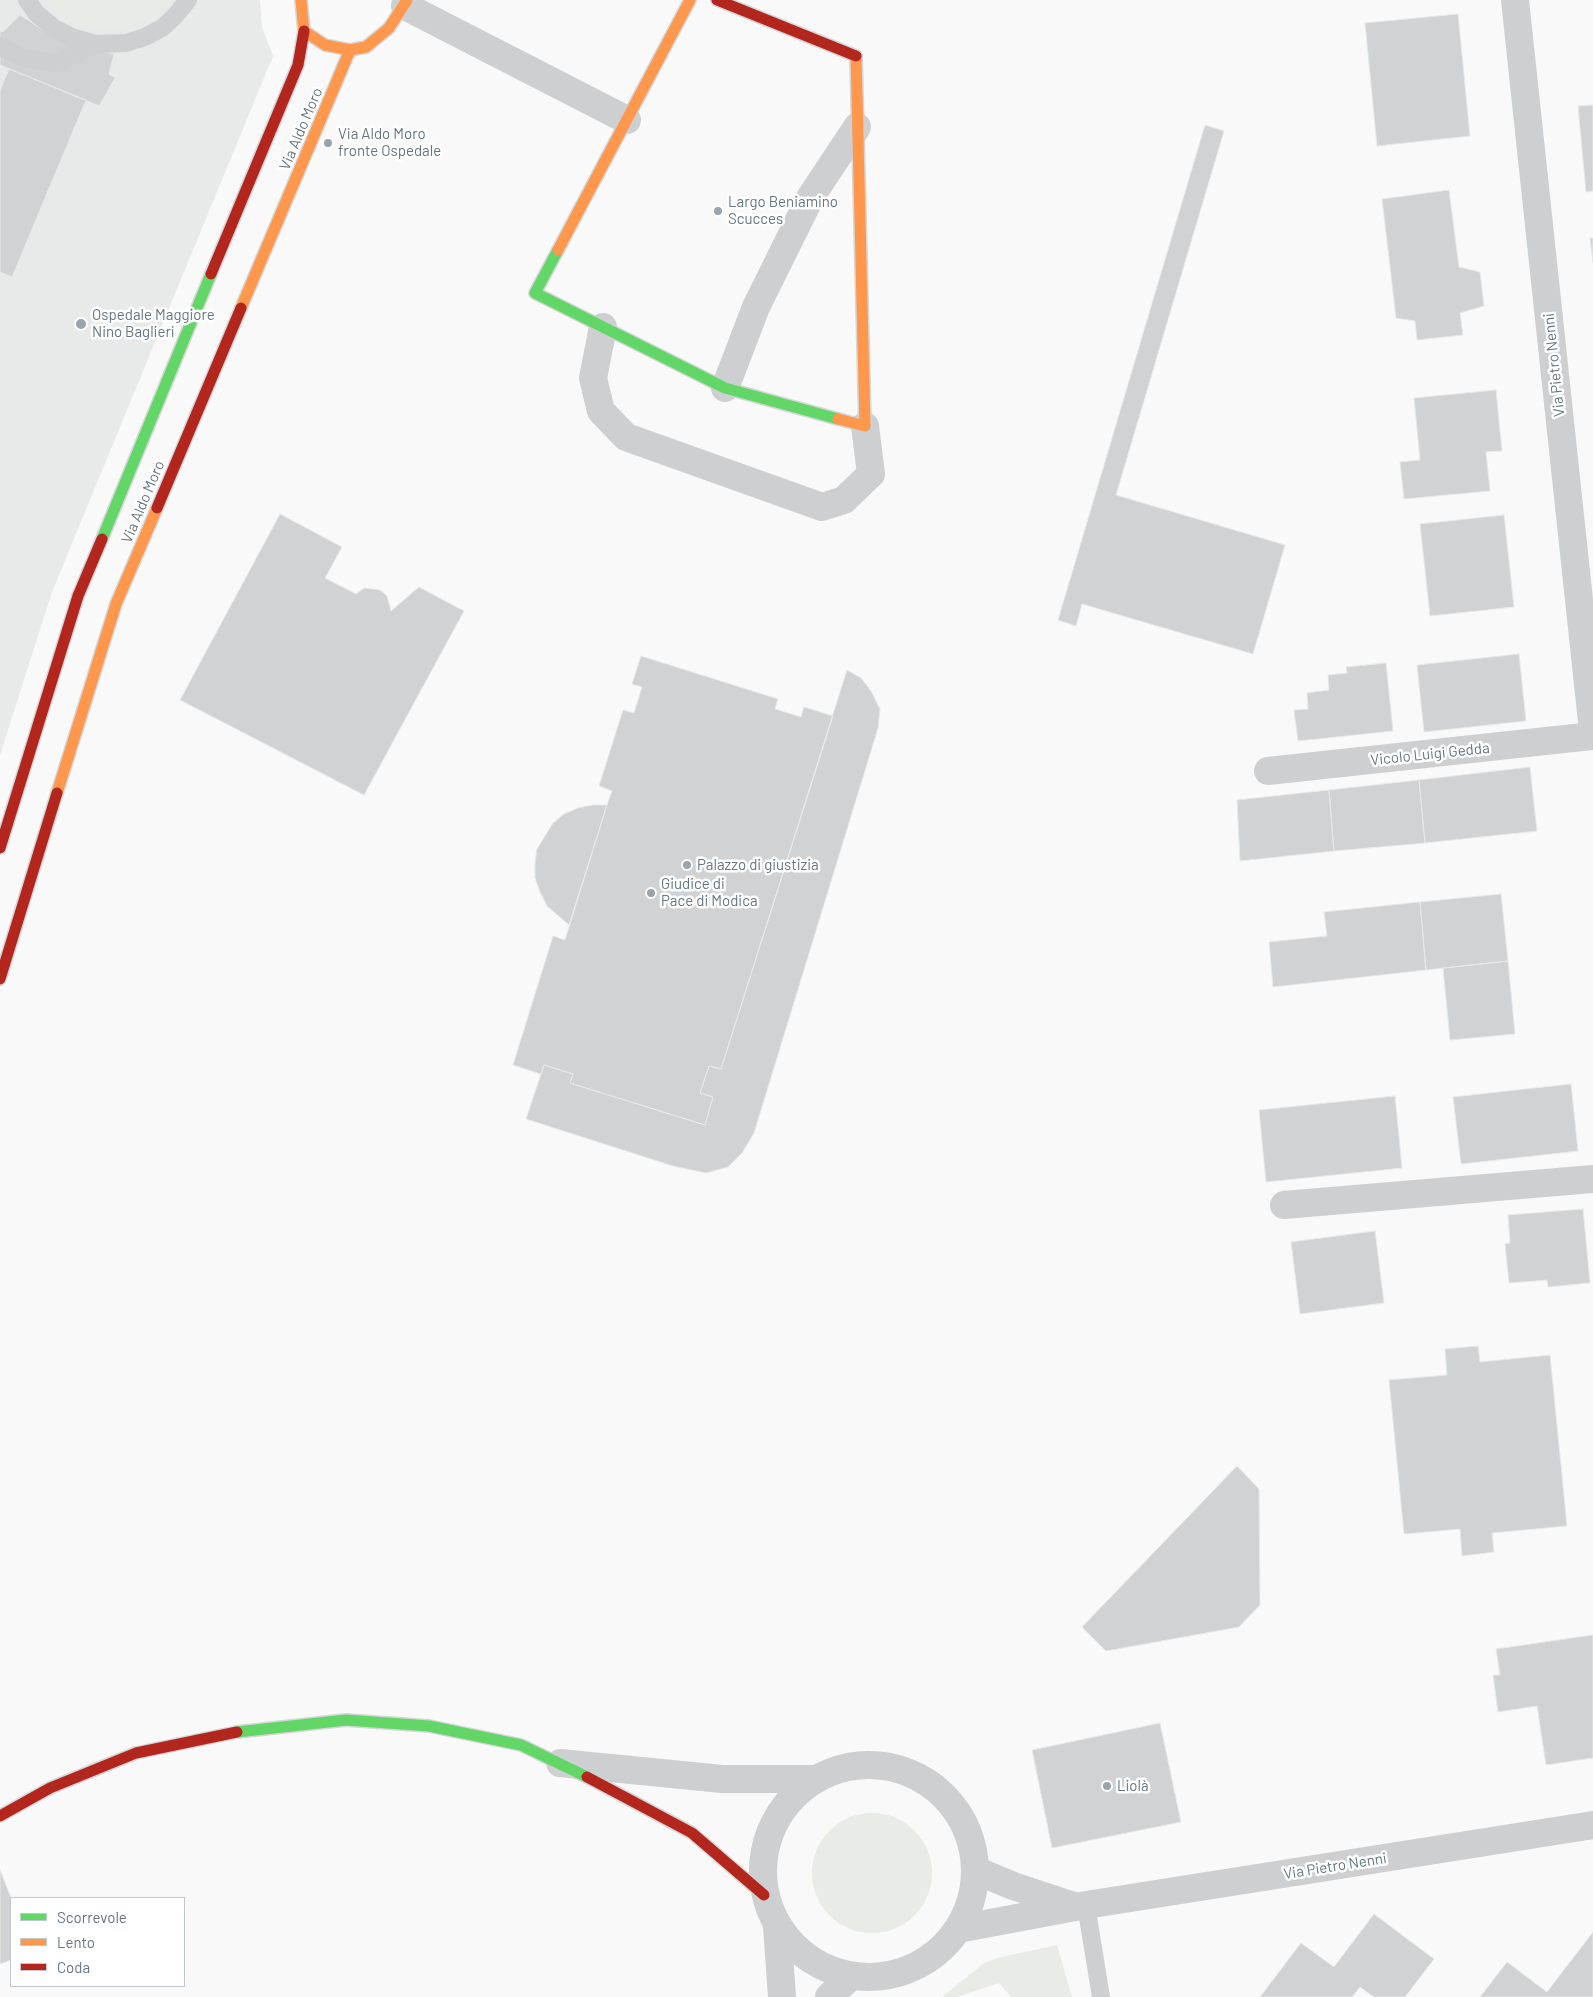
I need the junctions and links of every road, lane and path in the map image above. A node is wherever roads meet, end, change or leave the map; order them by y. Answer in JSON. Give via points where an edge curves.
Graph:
{"nodes":[{"id":1,"x":27,"y":0,"type":"edge"},
{"id":2,"x":188,"y":0,"type":"edge"},
{"id":3,"x":301,"y":0,"type":"edge"},
{"id":4,"x":690,"y":0,"type":"edge"},
{"id":5,"x":717,"y":0,"type":"edge"},
{"id":6,"x":1515,"y":0,"type":"edge"},
{"id":7,"x":406,"y":3,"type":"edge"},
{"id":8,"x":304,"y":31,"type":"junction"},
{"id":9,"x":96,"y":44,"type":"junction"},
{"id":10,"x":0,"y":46,"type":"edge"},
{"id":11,"x":350,"y":50,"type":"junction"},
{"id":12,"x":627,"y":120,"type":"junction"},
{"id":13,"x":857,"y":127,"type":"junction"},
{"id":14,"x":603,"y":327,"type":"junction"},
{"id":15,"x":725,"y":388,"type":"junction"},
{"id":16,"x":866,"y":426,"type":"junction"},
{"id":17,"x":1593,"y":731,"type":"edge"},
{"id":18,"x":1593,"y":736,"type":"edge"},
{"id":19,"x":1268,"y":771,"type":"dead end"},
{"id":20,"x":0,"y":848,"type":"edge"},
{"id":21,"x":0,"y":980,"type":"edge"},
{"id":22,"x":1593,"y":1179,"type":"edge"},
{"id":23,"x":1284,"y":1205,"type":"dead end"},
{"id":24,"x":560,"y":1763,"type":"junction"},
{"id":25,"x":816,"y":1778,"type":"junction"},
{"id":26,"x":0,"y":1816,"type":"edge"},
{"id":27,"x":1593,"y":1825,"type":"edge"},
{"id":28,"x":976,"y":1870,"type":"junction"},
{"id":29,"x":764,"y":1895,"type":"junction"},
{"id":30,"x":1082,"y":1906,"type":"junction"},
{"id":31,"x":777,"y":1926,"type":"junction"},
{"id":32,"x":958,"y":1928,"type":"junction"},
{"id":33,"x":851,"y":1976,"type":"junction"},
{"id":34,"x":782,"y":1997,"type":"edge"},
{"id":35,"x":829,"y":1997,"type":"edge"},
{"id":36,"x":1101,"y":1997,"type":"edge"}],
"edges":[{"from":1,"to":9,"type":"lane","via":[[36,14],[54,28]]},
{"from":2,"to":9,"type":"lane","via":[[162,28],[145,37],[126,43]]},
{"from":3,"to":8,"type":"street","name":"Via Aldo Moro"},
{"from":4,"to":12,"type":"street"},
{"from":5,"to":13,"type":"street","via":[[856,55]]},
{"from":6,"to":17,"type":"street","name":"Via Pietro Nenni"},
{"from":7,"to":11,"type":"street","via":[[389,28],[366,47]]},
{"from":7,"to":12,"type":"street"},
{"from":8,"to":11,"type":"street","via":[[325,45]]},
{"from":8,"to":20,"type":"street","name":"Via Aldo Moro","via":[[298,65],[78,596]]},
{"from":9,"to":10,"type":"lane","via":[[56,64],[21,57]]},
{"from":11,"to":21,"type":"street","name":"Via Aldo Moro","via":[[116,604]]},
{"from":12,"to":14,"type":"street","via":[[535,293]]},
{"from":13,"to":15,"type":"street","via":[[806,206],[756,307]]},
{"from":13,"to":16,"type":"street"},
{"from":14,"to":15,"type":"street"},
{"from":14,"to":16,"type":"street","via":[[593,378],[602,411],[626,437],[822,507],[844,500],[871,474]]},
{"from":15,"to":16,"type":"street"},
{"from":18,"to":19,"type":"street","name":"Vicolo Luigi Gedda"},
{"from":22,"to":23,"type":"street"},
{"from":24,"to":25,"type":"street","via":[[722,1778]]},
{"from":24,"to":26,"type":"street","via":[[520,1745],[429,1726],[346,1720],[282,1726],[218,1735],[136,1753],[50,1788]]},
{"from":24,"to":29,"type":"street","via":[[692,1833]]},
{"from":25,"to":28,"type":"street","via":[[845,1767],[877,1764],[908,1771],[935,1787],[956,1810],[971,1838]]},
{"from":25,"to":29,"type":"street","via":[[789,1800],[771,1828],[762,1861]]},
{"from":27,"to":30,"type":"street","name":"Via Pietro Nenni"},
{"from":28,"to":30,"type":"street","via":[[1013,1886]]},
{"from":28,"to":32,"type":"street","via":[[971,1901]]},
{"from":29,"to":31,"type":"street"},
{"from":30,"to":32,"type":"street","name":"Via Pietro Nenni"},
{"from":30,"to":36,"type":"lane"},
{"from":31,"to":33,"type":"street","via":[[796,1950],[822,1967]]},
{"from":31,"to":34,"type":"street"},
{"from":32,"to":33,"type":"street","via":[[930,1958],[892,1975]]},
{"from":33,"to":35,"type":"street"}]}
